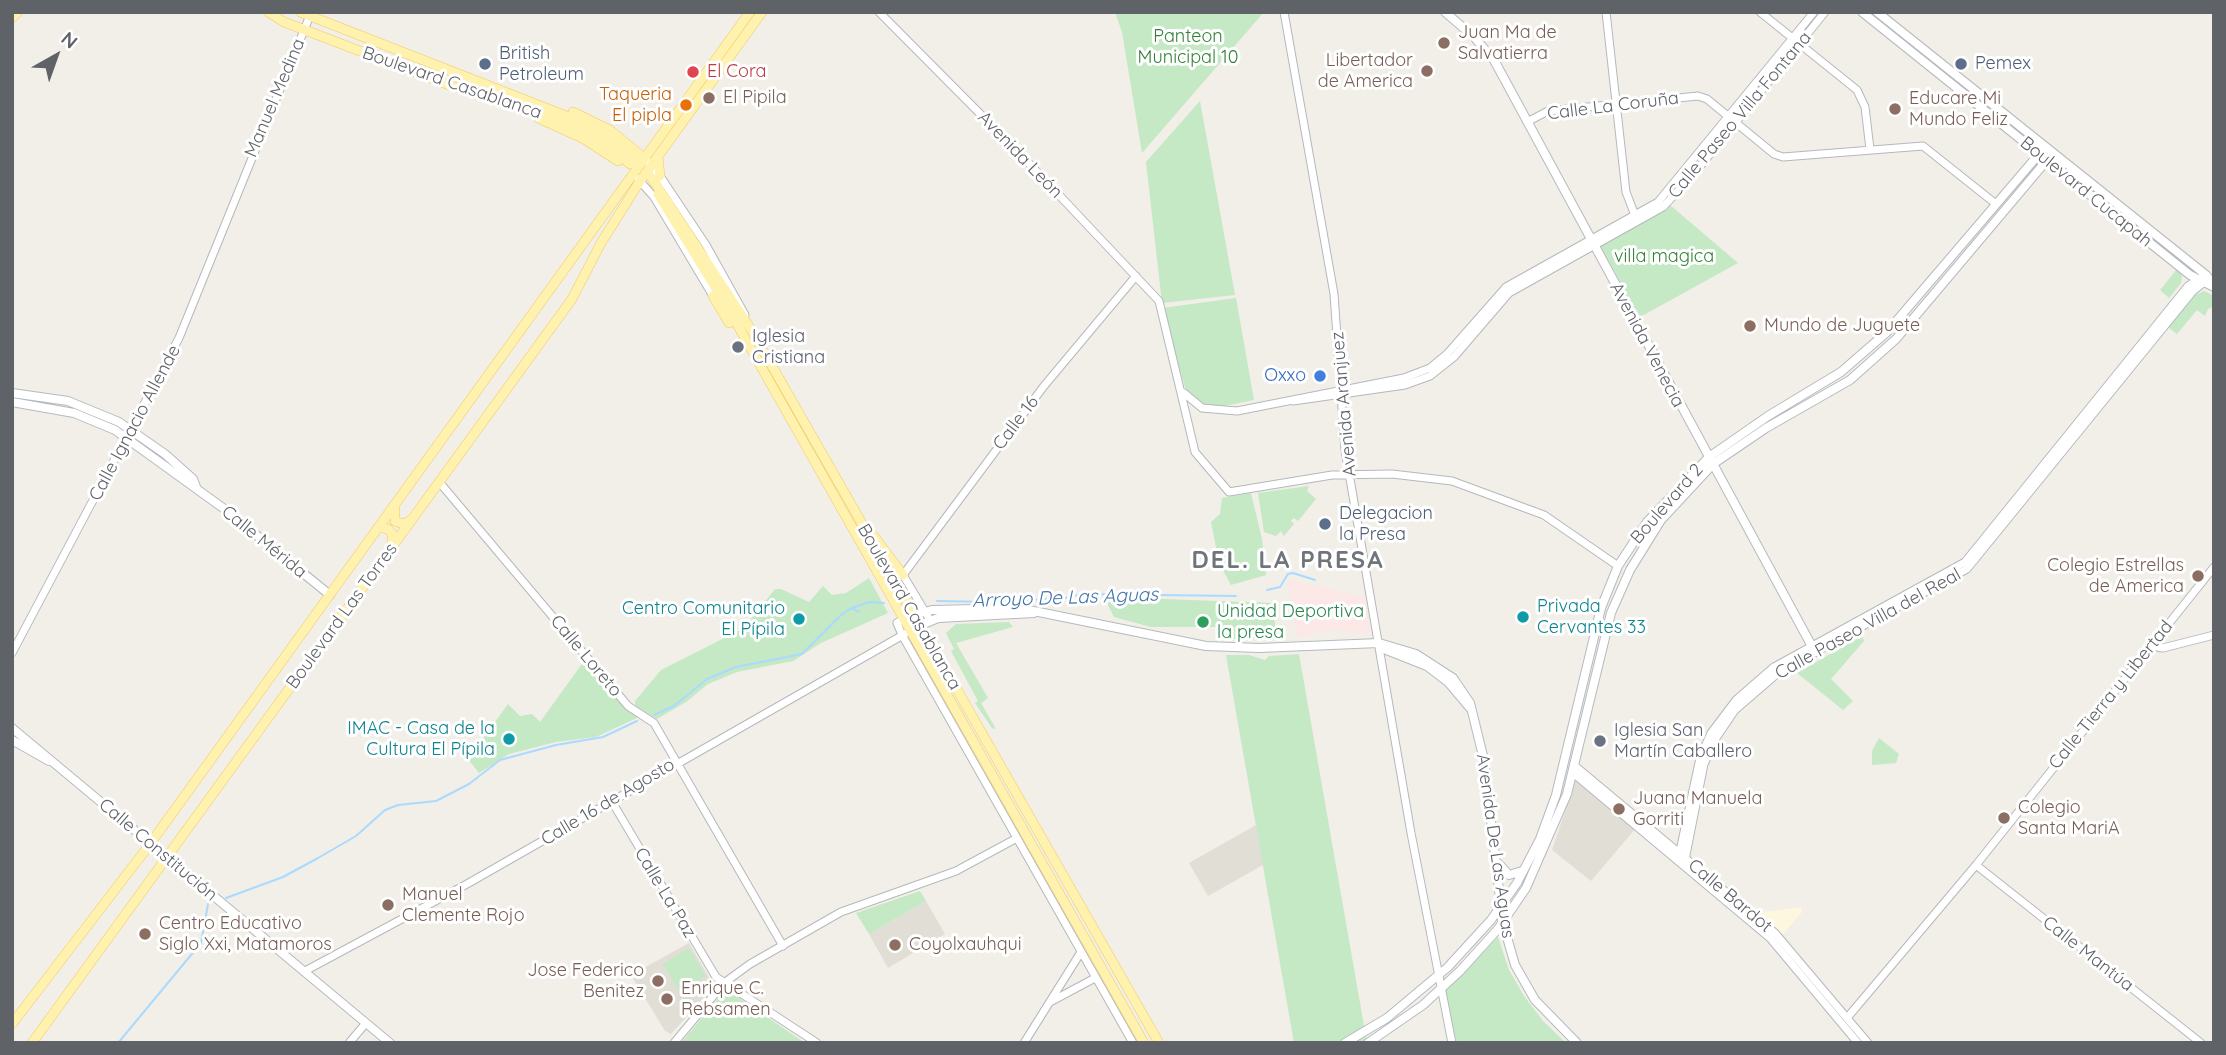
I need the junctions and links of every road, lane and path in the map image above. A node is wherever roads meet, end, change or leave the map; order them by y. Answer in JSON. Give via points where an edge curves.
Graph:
{"nodes":[{"id":1,"x":18,"y":12,"type":"edge"},
{"id":2,"x":268,"y":12,"type":"edge"},
{"id":3,"x":750,"y":12,"type":"edge"},
{"id":4,"x":762,"y":12,"type":"edge"},
{"id":5,"x":879,"y":12,"type":"edge"},
{"id":6,"x":1284,"y":12,"type":"edge"},
{"id":7,"x":1445,"y":12,"type":"edge"},
{"id":8,"x":1606,"y":12,"type":"edge"},
{"id":9,"x":1760,"y":12,"type":"edge"},
{"id":10,"x":1814,"y":12,"type":"edge"},
{"id":11,"x":1825,"y":12,"type":"edge"},
{"id":12,"x":1862,"y":12,"type":"edge"},
{"id":13,"x":1877,"y":12,"type":"edge"},
{"id":14,"x":307,"y":14,"type":"edge"},
{"id":15,"x":12,"y":18,"type":"edge"},
{"id":16,"x":304,"y":30,"type":"junction"},
{"id":17,"x":1796,"y":42,"type":"junction"},
{"id":18,"x":1901,"y":44,"type":"junction"},
{"id":19,"x":1927,"y":52,"type":"junction"},
{"id":20,"x":1969,"y":99,"type":"junction"},
{"id":21,"x":1616,"y":102,"type":"junction"},
{"id":22,"x":526,"y":104,"type":"junction"},
{"id":23,"x":2000,"y":112,"type":"junction"},
{"id":24,"x":1732,"y":121,"type":"junction"},
{"id":25,"x":1527,"y":122,"type":"junction"},
{"id":26,"x":2045,"y":147,"type":"junction"},
{"id":27,"x":1870,"y":149,"type":"junction"},
{"id":28,"x":661,"y":152,"type":"junction"},
{"id":29,"x":2037,"y":153,"type":"junction"},
{"id":30,"x":2053,"y":153,"type":"junction"},
{"id":31,"x":2045,"y":160,"type":"junction"},
{"id":32,"x":640,"y":161,"type":"junction"},
{"id":33,"x":646,"y":178,"type":"junction"},
{"id":34,"x":240,"y":185,"type":"joint"},
{"id":35,"x":1996,"y":204,"type":"junction"},
{"id":36,"x":1637,"y":218,"type":"junction"},
{"id":37,"x":1592,"y":243,"type":"junction"},
{"id":38,"x":1136,"y":276,"type":"junction"},
{"id":39,"x":2211,"y":281,"type":"edge"},
{"id":40,"x":2199,"y":282,"type":"junction"},
{"id":41,"x":713,"y":296,"type":"joint"},
{"id":42,"x":744,"y":340,"type":"junction"},
{"id":43,"x":12,"y":393,"type":"edge"},
{"id":44,"x":1184,"y":393,"type":"junction"},
{"id":45,"x":1340,"y":393,"type":"junction"},
{"id":46,"x":12,"y":402,"type":"edge"},
{"id":47,"x":129,"y":435,"type":"junction"},
{"id":48,"x":1711,"y":461,"type":"junction"},
{"id":49,"x":1350,"y":474,"type":"junction"},
{"id":50,"x":440,"y":483,"type":"junction"},
{"id":51,"x":397,"y":503,"type":"junction"},
{"id":52,"x":414,"y":517,"type":"junction"},
{"id":53,"x":861,"y":522,"type":"junction"},
{"id":54,"x":379,"y":527,"type":"junction"},
{"id":55,"x":388,"y":552,"type":"junction"},
{"id":56,"x":1618,"y":566,"type":"junction"},
{"id":57,"x":2214,"y":567,"type":"edge"},
{"id":58,"x":904,"y":575,"type":"junction"},
{"id":59,"x":330,"y":595,"type":"junction"},
{"id":60,"x":926,"y":610,"type":"junction"},
{"id":61,"x":1036,"y":612,"type":"junction"},
{"id":62,"x":914,"y":614,"type":"junction"},
{"id":63,"x":904,"y":619,"type":"junction"},
{"id":64,"x":930,"y":620,"type":"junction"},
{"id":65,"x":920,"y":625,"type":"junction"},
{"id":66,"x":906,"y":633,"type":"junction"},
{"id":67,"x":2214,"y":635,"type":"edge"},
{"id":68,"x":1376,"y":645,"type":"junction"},
{"id":69,"x":2151,"y":646,"type":"junction"},
{"id":70,"x":1814,"y":650,"type":"junction"},
{"id":71,"x":12,"y":653,"type":"edge"},
{"id":72,"x":12,"y":729,"type":"edge"},
{"id":73,"x":12,"y":740,"type":"edge"},
{"id":74,"x":676,"y":762,"type":"junction"},
{"id":75,"x":55,"y":763,"type":"junction"},
{"id":76,"x":1574,"y":769,"type":"junction"},
{"id":77,"x":611,"y":800,"type":"junction"},
{"id":78,"x":1017,"y":838,"type":"junction"},
{"id":79,"x":150,"y":844,"type":"junction"},
{"id":80,"x":166,"y":857,"type":"junction"},
{"id":81,"x":1681,"y":859,"type":"junction"},
{"id":82,"x":1497,"y":862,"type":"junction"},
{"id":83,"x":1976,"y":865,"type":"junction"},
{"id":84,"x":1525,"y":869,"type":"junction"},
{"id":85,"x":1501,"y":906,"type":"junction"},
{"id":86,"x":1503,"y":923,"type":"junction"},
{"id":87,"x":783,"y":946,"type":"junction"},
{"id":88,"x":1081,"y":952,"type":"junction"},
{"id":89,"x":305,"y":971,"type":"junction"},
{"id":90,"x":1438,"y":976,"type":"junction"},
{"id":91,"x":1095,"y":978,"type":"junction"},
{"id":92,"x":724,"y":983,"type":"junction"},
{"id":93,"x":1441,"y":989,"type":"junction"},
{"id":94,"x":1052,"y":1002,"type":"junction"},
{"id":95,"x":1847,"y":1018,"type":"junction"},
{"id":96,"x":366,"y":1023,"type":"junction"},
{"id":97,"x":12,"y":1024,"type":"edge"},
{"id":98,"x":32,"y":1043,"type":"edge"},
{"id":99,"x":349,"y":1043,"type":"edge"},
{"id":100,"x":390,"y":1043,"type":"edge"},
{"id":101,"x":674,"y":1043,"type":"edge"},
{"id":102,"x":817,"y":1043,"type":"edge"},
{"id":103,"x":1024,"y":1043,"type":"edge"},
{"id":104,"x":1133,"y":1043,"type":"edge"},
{"id":105,"x":1144,"y":1043,"type":"edge"},
{"id":106,"x":1159,"y":1043,"type":"edge"},
{"id":107,"x":1345,"y":1043,"type":"edge"},
{"id":108,"x":1368,"y":1043,"type":"edge"},
{"id":109,"x":1452,"y":1043,"type":"edge"},
{"id":110,"x":1577,"y":1043,"type":"edge"},
{"id":111,"x":1858,"y":1043,"type":"edge"},
{"id":112,"x":1868,"y":1043,"type":"edge"},
{"id":113,"x":2201,"y":1043,"type":"edge"}],
"edges":[{"from":1,"to":15,"type":"main road"},
{"from":2,"to":16,"type":"main road","name":"Boulevard Casablanca"},
{"from":3,"to":32,"type":"main road"},
{"from":4,"to":28,"type":"main road"},
{"from":5,"to":38,"type":"street","name":"Avenida León"},
{"from":6,"to":45,"type":"street","name":"Avenida Aranjuez","via":[[1334,294]]},
{"from":7,"to":25,"type":"main road","name":"Avenida Venecia","via":[[1494,60]]},
{"from":8,"to":21,"type":"street"},
{"from":9,"to":17,"type":"street"},
{"from":10,"to":17,"type":"street","name":"Calle Paseo Villa Fontana"},
{"from":11,"to":17,"type":"street","name":"Calle Paseo Villa Fontana"},
{"from":12,"to":18,"type":"main road","name":"Boulevard Cucapah"},
{"from":13,"to":19,"type":"main road","name":"Boulevard Cucapah"},
{"from":14,"to":16,"type":"street","name":"Manuel Medina"},
{"from":14,"to":22,"type":"main road","name":"Boulevard Casablanca"},
{"from":16,"to":22,"type":"main road","name":"Boulevard Casablanca","via":[[449,85]]},
{"from":16,"to":34,"type":"street","name":"Manuel Medina"},
{"from":17,"to":24,"type":"street","name":"Calle Paseo Villa Fontana"},
{"from":17,"to":27,"type":"street","via":[[1862,97]]},
{"from":18,"to":19,"type":"main road"},
{"from":18,"to":20,"type":"main road","name":"Boulevard Cucapah"},
{"from":19,"to":23,"type":"main road","name":"Boulevard Cucapah"},
{"from":20,"to":23,"type":"main road"},
{"from":20,"to":29,"type":"main road","name":"Boulevard Cucapah"},
{"from":21,"to":24,"type":"street","name":"Calle La Coruña","via":[[1698,96]]},
{"from":21,"to":25,"type":"street","name":"Calle La Coruña","via":[[1548,110]]},
{"from":21,"to":36,"type":"street","via":[[1626,192]]},
{"from":22,"to":32,"type":"main road","name":"Boulevard Casablanca"},
{"from":22,"to":32,"type":"main road","via":[[547,103],[590,119],[610,130]]},
{"from":22,"to":33,"type":"main road"},
{"from":23,"to":26,"type":"main road","name":"Boulevard Cucapah"},
{"from":24,"to":27,"type":"street","name":"Calle La Coruña","via":[[1783,158]]},
{"from":24,"to":36,"type":"street","name":"Calle Paseo Villa Fontana","via":[[1658,202]]},
{"from":25,"to":37,"type":"main road","name":"Avenida Venecia"},
{"from":26,"to":29,"type":"main road","name":"Boulevard 2"},
{"from":26,"to":30,"type":"main road","name":"Boulevard Cucapah"},
{"from":27,"to":35,"type":"street","name":"Calle La Coruña","via":[[1915,145],[1931,149]]},
{"from":28,"to":32,"type":"main road"},
{"from":28,"to":33,"type":"main road"},
{"from":29,"to":31,"type":"main road","name":"Boulevard Cucapah"},
{"from":29,"to":35,"type":"main road","name":"Boulevard 2"},
{"from":30,"to":31,"type":"main road","name":"Boulevard 2"},
{"from":30,"to":39,"type":"main road","name":"Boulevard Cucapah"},
{"from":31,"to":40,"type":"main road","name":"Boulevard Cucapah"},
{"from":31,"to":48,"type":"main road","name":"Boulevard 2","via":[[1896,339],[1850,380]]},
{"from":32,"to":33,"type":"main road"},
{"from":32,"to":33,"type":"street"},
{"from":33,"to":41,"type":"street"},
{"from":33,"to":42,"type":"main road","name":"Boulevard Casablanca"},
{"from":33,"to":50,"type":"main road","name":"Boulevard Las Torres","via":[[601,243],[575,294]]},
{"from":33,"to":51,"type":"main road","name":"Boulevard Las Torres"},
{"from":33,"to":53,"type":"main road","name":"Boulevard Casablanca","via":[[752,331]]},
{"from":34,"to":47,"type":"street","name":"Calle Ignacio Allende","via":[[179,338]]},
{"from":35,"to":48,"type":"main road","name":"Boulevard 2","via":[[1888,332],[1841,372]]},
{"from":36,"to":37,"type":"street","name":"Calle Paseo Villa Fontana"},
{"from":37,"to":45,"type":"street","name":"Calle Paseo Villa Fontana","via":[[1506,287],[1447,354],[1425,371]]},
{"from":37,"to":48,"type":"main road","name":"Avenida Venecia"},
{"from":38,"to":44,"type":"street","name":"Avenida León","via":[[1159,304]]},
{"from":38,"to":58,"type":"street","name":"Calle 16","via":[[1044,386]]},
{"from":39,"to":40,"type":"main road","name":"Boulevard Cucapah"},
{"from":39,"to":40,"type":"street","name":"Calle Paseo Villa del Real"},
{"from":40,"to":70,"type":"street","name":"Calle Paseo Villa del Real","via":[[2188,286],[1965,562]]},
{"from":41,"to":42,"type":"main road"},
{"from":42,"to":63,"type":"main road","name":"Boulevard Casablanca"},
{"from":43,"to":47,"type":"main road","via":[[88,407]]},
{"from":44,"to":45,"type":"street","name":"Calle Paseo Villa Fontana","via":[[1192,403],[1217,411]]},
{"from":44,"to":49,"type":"street","name":"Avenida León","via":[[1195,452],[1229,492],[1312,476]]},
{"from":45,"to":49,"type":"street","name":"Avenida Aranjuez"},
{"from":46,"to":47,"type":"main road","via":[[74,413]]},
{"from":47,"to":59,"type":"main road","name":"Calle Mérida"},
{"from":47,"to":71,"type":"street","name":"Calle Ignacio Allende"},
{"from":48,"to":56,"type":"main road","name":"Boulevard 2","via":[[1647,522]]},
{"from":48,"to":70,"type":"main road","name":"Avenida Venecia"},
{"from":48,"to":76,"type":"main road","name":"Boulevard 2","via":[[1661,520],[1622,585],[1602,642]]},
{"from":49,"to":56,"type":"street","via":[[1430,477],[1493,494],[1563,526]]},
{"from":49,"to":68,"type":"street","name":"Avenida Aranjuez"},
{"from":50,"to":52,"type":"main road","name":"Boulevard Las Torres"},
{"from":50,"to":74,"type":"street","name":"Calle Loreto","via":[[628,706],[652,720]]},
{"from":51,"to":52,"type":"main road","via":[[395,521],[403,524]]},
{"from":51,"to":54,"type":"main road","name":"Boulevard Las Torres"},
{"from":52,"to":55,"type":"main road","name":"Boulevard Las Torres"},
{"from":53,"to":58,"type":"main road"},
{"from":53,"to":62,"type":"main road","name":"Boulevard Casablanca"},
{"from":54,"to":55,"type":"main road","via":[[393,535]]},
{"from":54,"to":59,"type":"main road","name":"Boulevard Las Torres"},
{"from":55,"to":80,"type":"main road","name":"Boulevard Las Torres"},
{"from":56,"to":84,"type":"main road","name":"Boulevard 2","via":[[1591,638],[1552,808]]},
{"from":57,"to":69,"type":"street","name":"Calle Tierra y Libertad"},
{"from":58,"to":60,"type":"street"},
{"from":59,"to":79,"type":"main road","name":"Boulevard Las Torres"},
{"from":60,"to":61,"type":"main road","via":[[1020,608]]},
{"from":60,"to":62,"type":"main road"},
{"from":60,"to":64,"type":"street"},
{"from":61,"to":64,"type":"main road"},
{"from":61,"to":68,"type":"main road","name":"Avenida De Las Aguas","via":[[1184,643],[1227,647]]},
{"from":62,"to":63,"type":"main road"},
{"from":62,"to":65,"type":"main road","name":"Boulevard Casablanca"},
{"from":63,"to":66,"type":"main road","name":"Boulevard Casablanca"},
{"from":64,"to":65,"type":"main road"},
{"from":65,"to":66,"type":"main road"},
{"from":65,"to":106,"type":"main road","name":"Boulevard Casablanca"},
{"from":66,"to":74,"type":"street","name":"Calle 16 de Agosto"},
{"from":66,"to":78,"type":"street"},
{"from":66,"to":105,"type":"main road","name":"Boulevard Casablanca"},
{"from":67,"to":69,"type":"street","via":[[2159,649]]},
{"from":68,"to":82,"type":"main road","name":"Avenida De Las Aguas","via":[[1430,661],[1461,687],[1482,744]]},
{"from":68,"to":90,"type":"street","name":"Avenida Aranjuez"},
{"from":69,"to":83,"type":"street","name":"Calle Tierra y Libertad"},
{"from":70,"to":81,"type":"street","name":"Calle Paseo Villa del Real","via":[[1760,686],[1723,727],[1704,764]]},
{"from":72,"to":75,"type":"main road","name":"Calle Constitución"},
{"from":73,"to":75,"type":"main road","name":"Calle Constitución"},
{"from":74,"to":77,"type":"street","name":"Calle 16 de Agosto"},
{"from":74,"to":87,"type":"street","name":"Calle Loreto"},
{"from":75,"to":79,"type":"main road","name":"Calle Constitución"},
{"from":76,"to":81,"type":"street","name":"Calle Bardot"},
{"from":76,"to":86,"type":"main road","name":"Boulevard 2","via":[[1546,846]]},
{"from":77,"to":89,"type":"street","name":"Calle 16 de Agosto"},
{"from":77,"to":92,"type":"street","name":"Calle La Paz","via":[[716,977]]},
{"from":78,"to":87,"type":"street","via":[[956,871],[848,908]]},
{"from":78,"to":88,"type":"street"},
{"from":79,"to":80,"type":"main road","name":"Calle Constitución"},
{"from":79,"to":97,"type":"main road","name":"Boulevard Las Torres"},
{"from":80,"to":89,"type":"main road","name":"Calle Constitución"},
{"from":80,"to":98,"type":"main road","name":"Boulevard Las Torres"},
{"from":81,"to":95,"type":"street","name":"Calle Bardot","via":[[1775,933]]},
{"from":81,"to":111,"type":"street","name":"Calle Bardot","via":[[1770,938]]},
{"from":82,"to":84,"type":"main road","via":[[1509,875]]},
{"from":82,"to":85,"type":"main road","name":"Avenida De Las Aguas"},
{"from":83,"to":95,"type":"street","name":"Calle Tierra y Libertad"},
{"from":83,"to":113,"type":"street","name":"Calle Mantúa"},
{"from":84,"to":85,"type":"main road","name":"Boulevard 2"},
{"from":85,"to":86,"type":"main road","name":"Avenida De Las Aguas"},
{"from":85,"to":90,"type":"main road","name":"Boulevard 2"},
{"from":86,"to":93,"type":"main road","name":"Boulevard 2"},
{"from":86,"to":110,"type":"main road","name":"Avenida De Las Aguas","via":[[1515,965],[1535,1000]]},
{"from":87,"to":92,"type":"street"},
{"from":88,"to":91,"type":"street"},
{"from":88,"to":94,"type":"street"},
{"from":89,"to":96,"type":"main road","name":"Calle Constitución"},
{"from":90,"to":93,"type":"street","name":"Avenida Aranjuez"},
{"from":90,"to":107,"type":"main road","name":"Boulevard 2","via":[[1387,1018]]},
{"from":91,"to":94,"type":"street"},
{"from":91,"to":104,"type":"street"},
{"from":92,"to":101,"type":"street"},
{"from":92,"to":102,"type":"street","name":"Calle La Paz"},
{"from":93,"to":108,"type":"main road","name":"Boulevard 2"},
{"from":93,"to":109,"type":"street","name":"Avenida Aranjuez"},
{"from":94,"to":103,"type":"street"},
{"from":95,"to":112,"type":"street","name":"Calle Bardot"},
{"from":96,"to":99,"type":"street"},
{"from":96,"to":100,"type":"main road","name":"Calle Constitución"}]}
